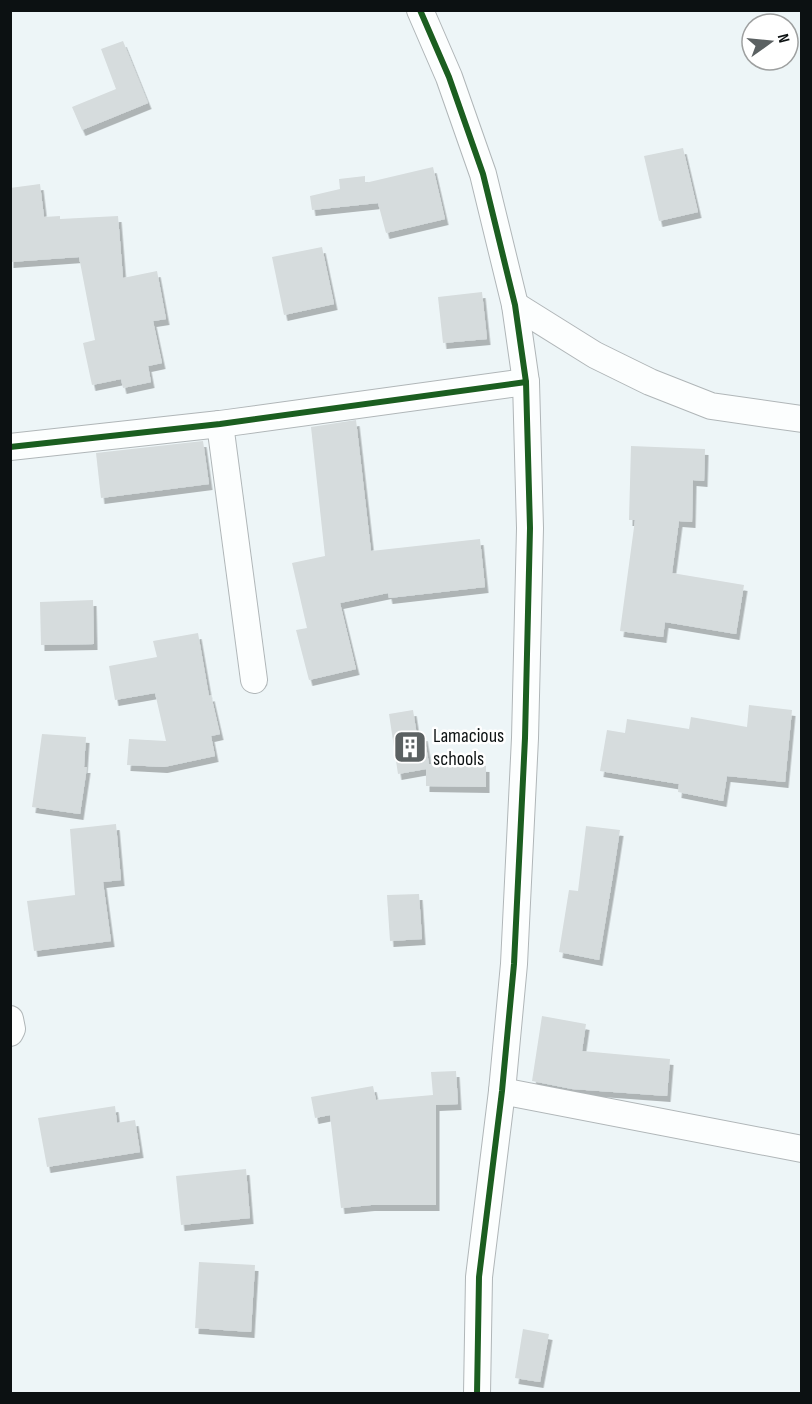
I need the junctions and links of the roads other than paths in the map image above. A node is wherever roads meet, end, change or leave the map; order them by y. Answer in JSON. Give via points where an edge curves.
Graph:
{"nodes":[{"id":1,"x":420,"y":10,"type":"edge"},
{"id":2,"x":515,"y":305,"type":"junction"},
{"id":3,"x":526,"y":382,"type":"junction"},
{"id":4,"x":801,"y":419,"type":"edge"},
{"id":5,"x":220,"y":424,"type":"junction"},
{"id":6,"x":10,"y":447,"type":"edge"},
{"id":7,"x":254,"y":680,"type":"dead end"},
{"id":8,"x":10,"y":1019,"type":"edge"},
{"id":9,"x":10,"y":1033,"type":"edge"},
{"id":10,"x":502,"y":1091,"type":"junction"},
{"id":11,"x":801,"y":1149,"type":"edge"},
{"id":12,"x":477,"y":1394,"type":"edge"}],
"edges":[{"from":1,"to":2,"type":"street","via":[[449,76],[483,174]]},
{"from":2,"to":3,"type":"street"},
{"from":2,"to":4,"type":"street","via":[[595,355],[650,382],[711,406]]},
{"from":3,"to":5,"type":"street"},
{"from":3,"to":10,"type":"street","via":[[530,528],[525,738],[514,963]]},
{"from":5,"to":6,"type":"street"},
{"from":5,"to":7,"type":"street"},
{"from":8,"to":9,"type":"street"},
{"from":10,"to":11,"type":"street"},
{"from":10,"to":12,"type":"street","via":[[478,1277]]}]}
